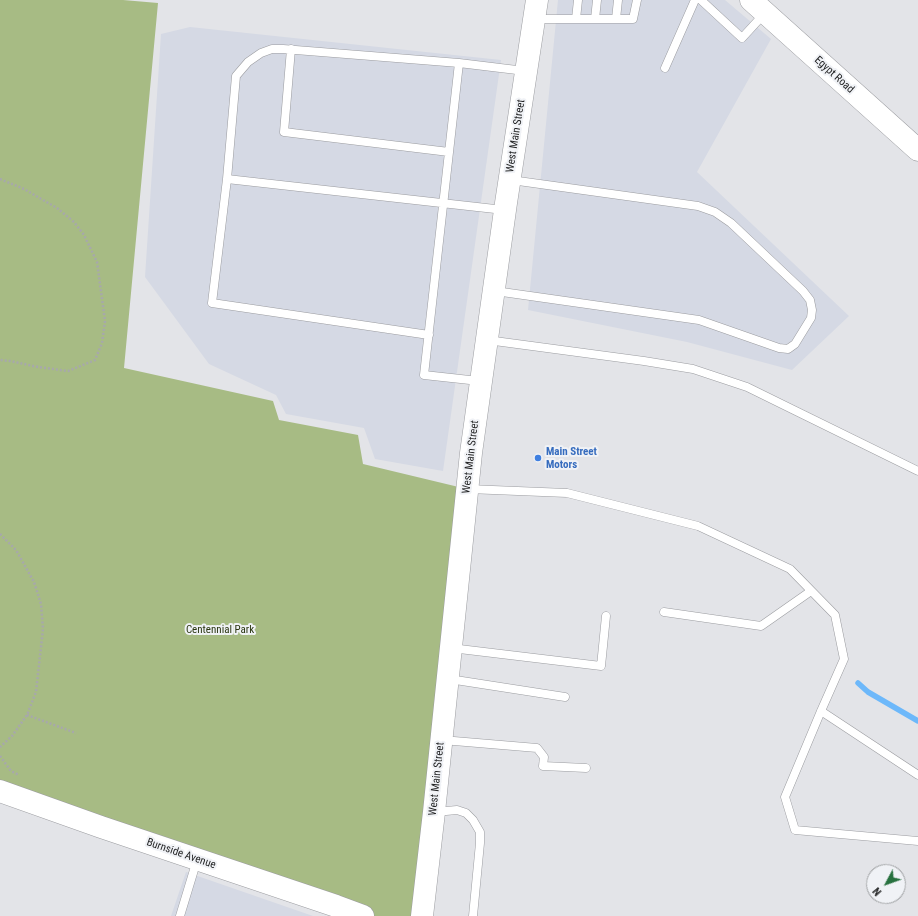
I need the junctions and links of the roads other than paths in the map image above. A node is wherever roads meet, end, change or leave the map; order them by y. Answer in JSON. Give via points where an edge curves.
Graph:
{"nodes":[{"id":1,"x":578,"y":0,"type":"edge"},
{"id":2,"x":597,"y":0,"type":"edge"},
{"id":3,"x":618,"y":0,"type":"edge"},
{"id":4,"x":637,"y":0,"type":"edge"},
{"id":5,"x":695,"y":0,"type":"edge"},
{"id":6,"x":701,"y":0,"type":"edge"},
{"id":7,"x":758,"y":7,"type":"edge"},
{"id":8,"x":536,"y":9,"type":"edge"},
{"id":9,"x":576,"y":19,"type":"junction"},
{"id":10,"x":595,"y":19,"type":"junction"},
{"id":11,"x":616,"y":19,"type":"junction"},
{"id":12,"x":291,"y":49,"type":"junction"},
{"id":13,"x":459,"y":63,"type":"junction"},
{"id":14,"x":665,"y":68,"type":"dead end"},
{"id":15,"x":526,"y":71,"type":"junction"},
{"id":16,"x":918,"y":150,"type":"edge"},
{"id":17,"x":449,"y":152,"type":"junction"},
{"id":18,"x":227,"y":178,"type":"junction"},
{"id":19,"x":509,"y":180,"type":"junction"},
{"id":20,"x":443,"y":203,"type":"junction"},
{"id":21,"x":505,"y":210,"type":"junction"},
{"id":22,"x":494,"y":291,"type":"junction"},
{"id":23,"x":429,"y":335,"type":"junction"},
{"id":24,"x":487,"y":340,"type":"junction"},
{"id":25,"x":481,"y":381,"type":"junction"},
{"id":26,"x":918,"y":471,"type":"edge"},
{"id":27,"x":467,"y":489,"type":"junction"},
{"id":28,"x":811,"y":591,"type":"junction"},
{"id":29,"x":664,"y":612,"type":"dead end"},
{"id":30,"x":606,"y":616,"type":"dead end"},
{"id":31,"x":450,"y":648,"type":"junction"},
{"id":32,"x":448,"y":679,"type":"junction"},
{"id":33,"x":565,"y":697,"type":"dead end"},
{"id":34,"x":821,"y":710,"type":"junction"},
{"id":35,"x":441,"y":740,"type":"junction"},
{"id":36,"x":586,"y":768,"type":"dead end"},
{"id":37,"x":918,"y":775,"type":"edge"},
{"id":38,"x":0,"y":791,"type":"edge"},
{"id":39,"x":434,"y":812,"type":"junction"},
{"id":40,"x":918,"y":840,"type":"edge"},
{"id":41,"x":197,"y":859,"type":"junction"},
{"id":42,"x":334,"y":911,"type":"edge"},
{"id":43,"x":180,"y":916,"type":"edge"},
{"id":44,"x":363,"y":916,"type":"edge"},
{"id":45,"x":422,"y":916,"type":"edge"},
{"id":46,"x":473,"y":916,"type":"edge"}],
"edges":[{"from":1,"to":9,"type":"lane"},
{"from":2,"to":10,"type":"lane"},
{"from":3,"to":11,"type":"lane"},
{"from":4,"to":11,"type":"lane","via":[[633,20]]},
{"from":5,"to":14,"type":"lane"},
{"from":6,"to":7,"type":"lane","via":[[742,38]]},
{"from":7,"to":16,"type":"main road","name":"Egypt Road"},
{"from":8,"to":9,"type":"lane"},
{"from":8,"to":15,"type":"main road","name":"West Main Street"},
{"from":9,"to":10,"type":"lane"},
{"from":10,"to":11,"type":"lane"},
{"from":12,"to":13,"type":"lane"},
{"from":12,"to":17,"type":"lane","via":[[284,132]]},
{"from":12,"to":18,"type":"lane","via":[[272,49],[261,53],[248,62],[236,76]]},
{"from":13,"to":15,"type":"lane"},
{"from":13,"to":17,"type":"lane"},
{"from":15,"to":19,"type":"main road","name":"West Main Street"},
{"from":17,"to":20,"type":"lane"},
{"from":18,"to":20,"type":"lane"},
{"from":18,"to":23,"type":"lane","via":[[212,303]]},
{"from":19,"to":21,"type":"main road","name":"West Main Street"},
{"from":19,"to":22,"type":"lane","via":[[698,206],[715,212],[731,223],[803,291],[810,300],[811,318],[796,344],[788,349],[699,320]]},
{"from":20,"to":21,"type":"lane"},
{"from":20,"to":23,"type":"lane"},
{"from":21,"to":22,"type":"main road","name":"West Main Street"},
{"from":22,"to":24,"type":"main road","name":"West Main Street"},
{"from":23,"to":25,"type":"lane","via":[[424,375]]},
{"from":24,"to":25,"type":"main road","name":"West Main Street"},
{"from":24,"to":26,"type":"lane","via":[[693,369],[747,387]]},
{"from":25,"to":27,"type":"main road","name":"West Main Street"},
{"from":27,"to":28,"type":"lane","via":[[567,493],[698,526],[790,569]]},
{"from":27,"to":31,"type":"main road","name":"West Main Street"},
{"from":28,"to":29,"type":"lane","via":[[761,626]]},
{"from":28,"to":34,"type":"lane","via":[[835,615],[844,659]]},
{"from":30,"to":31,"type":"lane","via":[[601,666]]},
{"from":31,"to":32,"type":"main road","name":"West Main Street"},
{"from":32,"to":33,"type":"lane"},
{"from":32,"to":35,"type":"main road","name":"West Main Street"},
{"from":34,"to":37,"type":"lane"},
{"from":34,"to":40,"type":"lane","via":[[785,797],[795,830]]},
{"from":35,"to":36,"type":"lane","via":[[537,748],[544,757],[543,766]]},
{"from":35,"to":39,"type":"main road","name":"West Main Street"},
{"from":38,"to":41,"type":"main road","name":"Burnside Avenue"},
{"from":39,"to":45,"type":"main road","name":"West Main Street"},
{"from":39,"to":46,"type":"lane","via":[[457,810],[466,813],[480,832]]},
{"from":41,"to":42,"type":"main road","name":"Burnside Avenue"},
{"from":41,"to":43,"type":"lane"},
{"from":42,"to":44,"type":"main road","name":"Burnside Avenue"}]}
